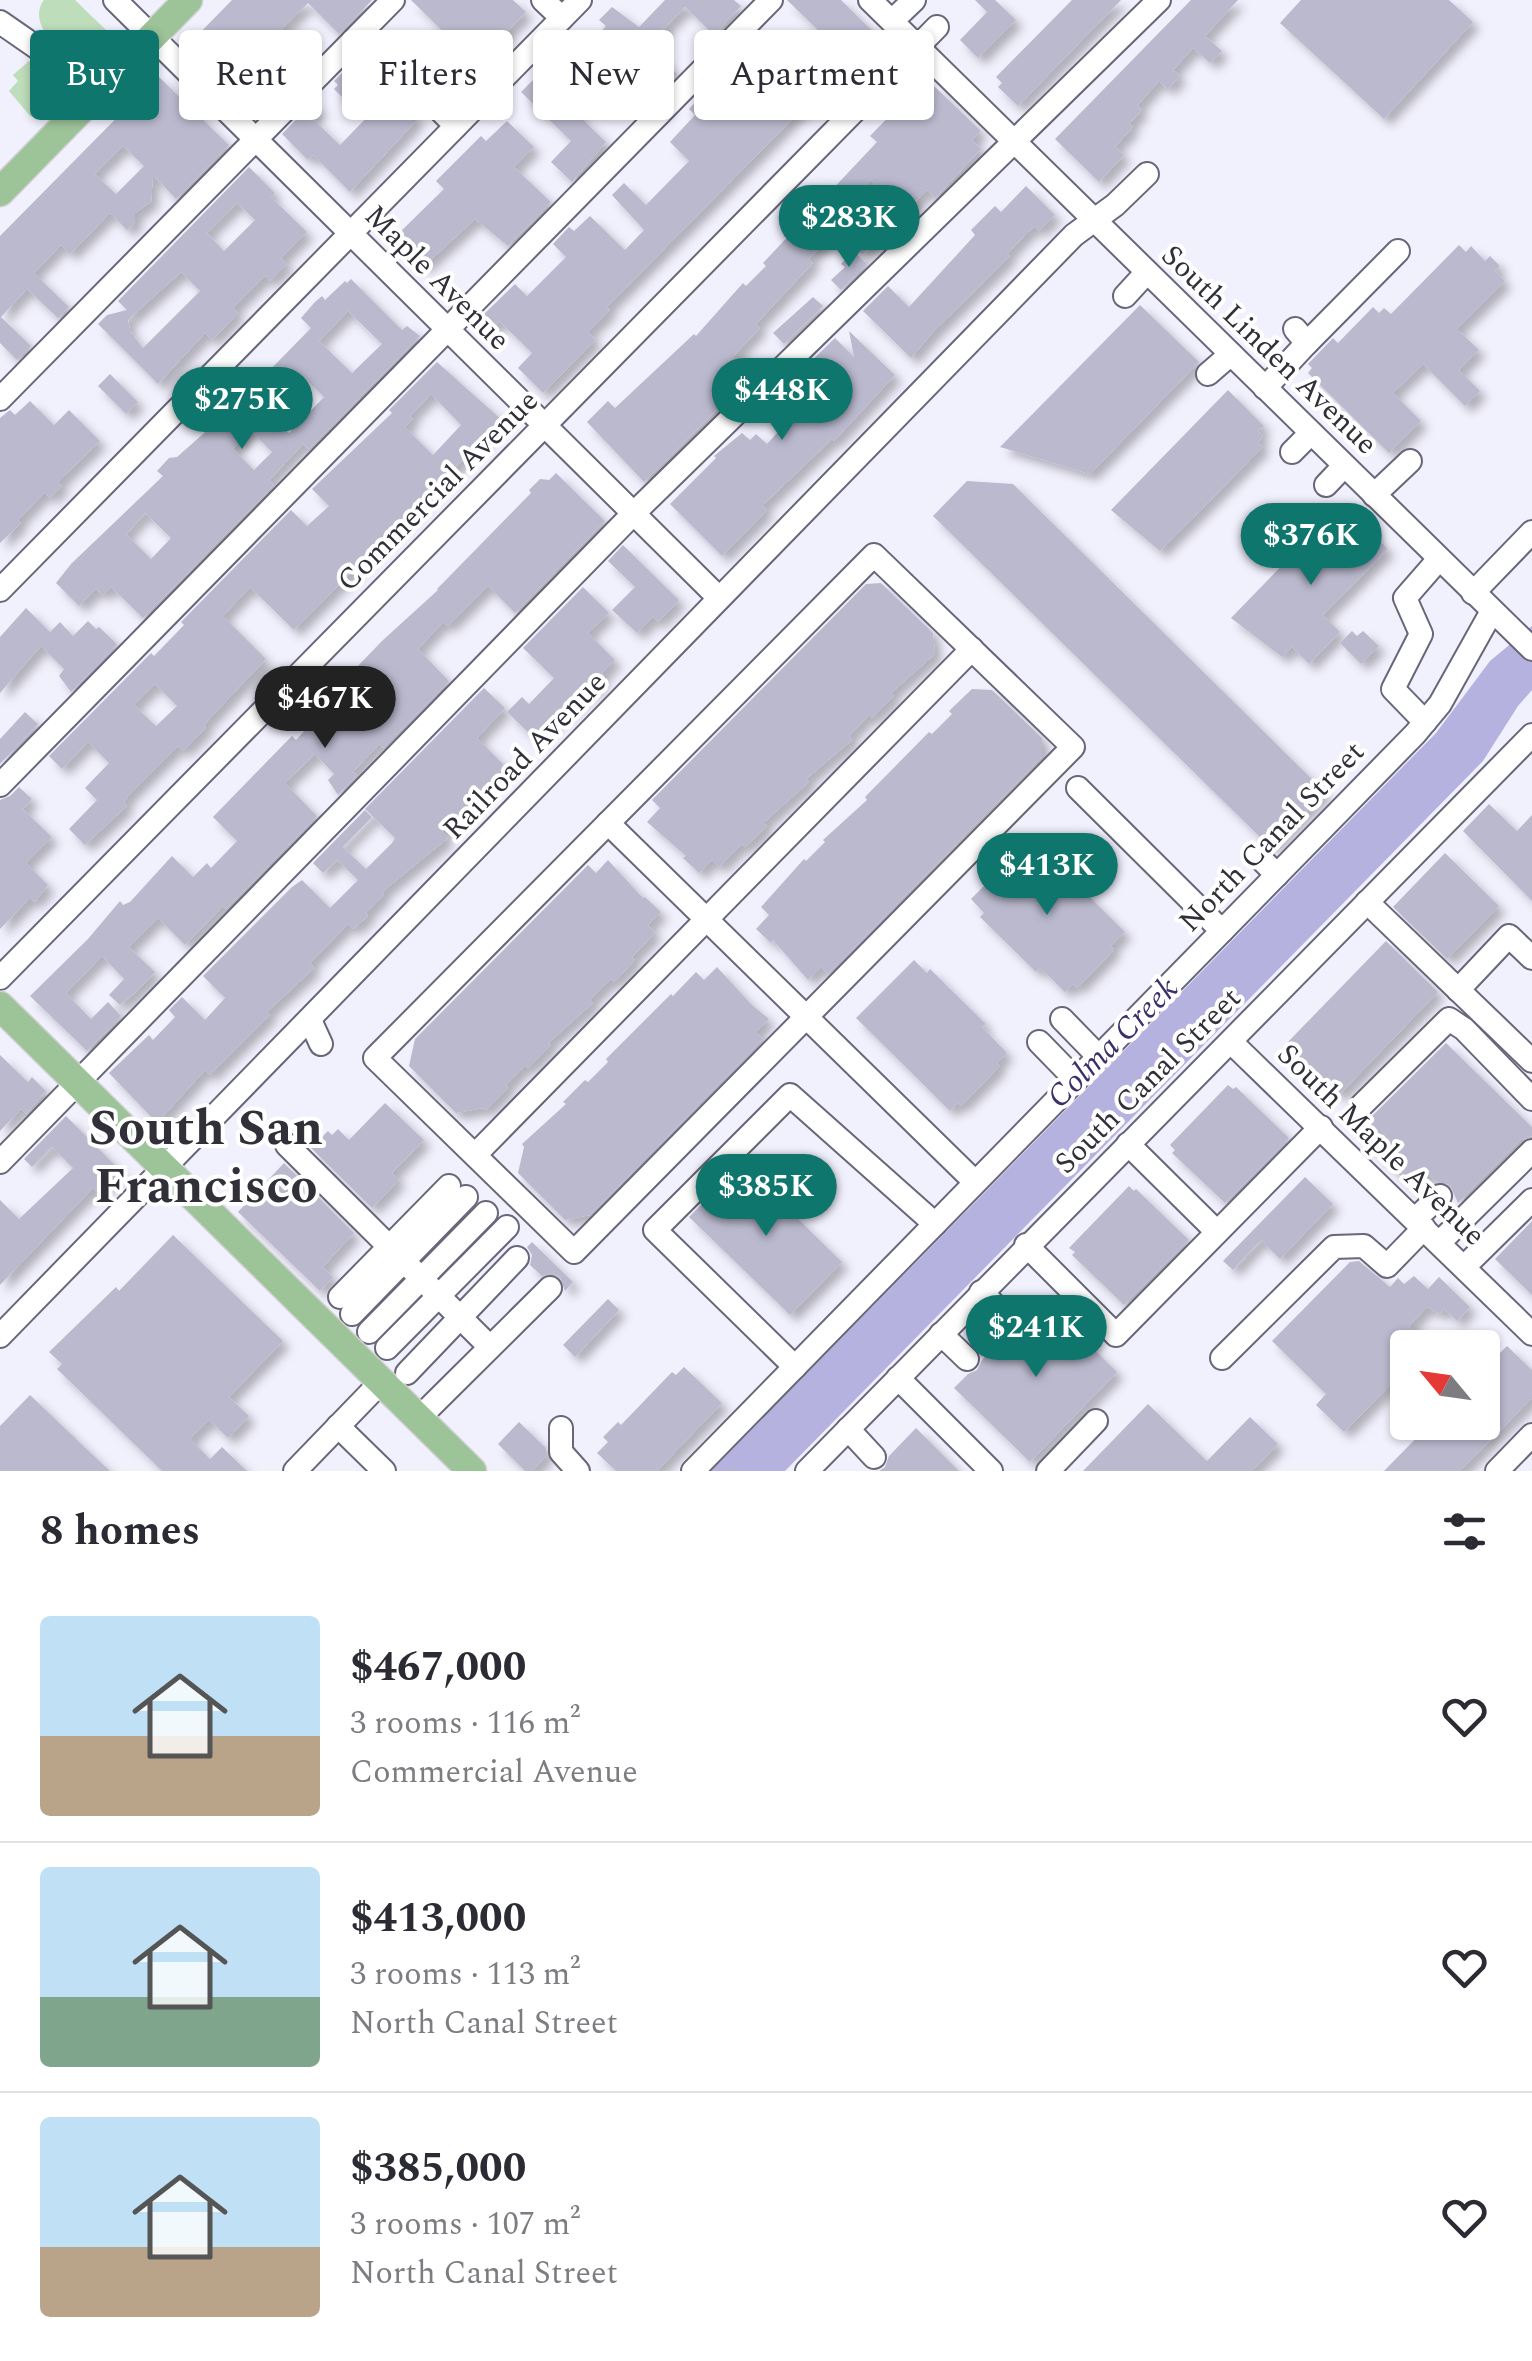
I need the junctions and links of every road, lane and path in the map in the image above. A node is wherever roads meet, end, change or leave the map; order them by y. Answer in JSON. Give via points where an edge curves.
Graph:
{"nodes":[{"id":1,"x":115,"y":0,"type":"edge"},
{"id":2,"x":188,"y":0,"type":"edge"},
{"id":3,"x":543,"y":0,"type":"edge"},
{"id":4,"x":580,"y":0,"type":"edge"},
{"id":5,"x":870,"y":0,"type":"edge"},
{"id":6,"x":914,"y":0,"type":"edge"},
{"id":7,"x":1159,"y":0,"type":"edge"},
{"id":8,"x":774,"y":6,"type":"edge"},
{"id":9,"x":394,"y":8,"type":"edge"},
{"id":10,"x":562,"y":18,"type":"junction"},
{"id":11,"x":0,"y":22,"type":"edge"},
{"id":12,"x":892,"y":22,"type":"junction"},
{"id":13,"x":937,"y":26,"type":"dead end"},
{"id":14,"x":145,"y":30,"type":"edge"},
{"id":15,"x":159,"y":30,"type":"edge"},
{"id":16,"x":901,"y":30,"type":"edge"},
{"id":17,"x":933,"y":30,"type":"edge"},
{"id":18,"x":30,"y":43,"type":"edge"},
{"id":19,"x":159,"y":44,"type":"edge"},
{"id":20,"x":934,"y":61,"type":"edge"},
{"id":21,"x":513,"y":69,"type":"edge"},
{"id":22,"x":70,"y":120,"type":"edge"},
{"id":23,"x":450,"y":120,"type":"edge"},
{"id":24,"x":462,"y":120,"type":"edge"},
{"id":25,"x":846,"y":120,"type":"edge"},
{"id":26,"x":456,"y":126,"type":"junction"},
{"id":27,"x":1013,"y":139,"type":"junction"},
{"id":28,"x":255,"y":140,"type":"junction"},
{"id":29,"x":1146,"y":174,"type":"dead end"},
{"id":30,"x":0,"y":192,"type":"edge"},
{"id":31,"x":1093,"y":219,"type":"junction"},
{"id":32,"x":350,"y":234,"type":"junction"},
{"id":33,"x":1398,"y":251,"type":"dead end"},
{"id":34,"x":1148,"y":272,"type":"junction"},
{"id":35,"x":1125,"y":296,"type":"dead end"},
{"id":36,"x":448,"y":330,"type":"junction"},
{"id":37,"x":1230,"y":354,"type":"junction"},
{"id":38,"x":1208,"y":374,"type":"dead end"},
{"id":39,"x":1265,"y":388,"type":"junction"},
{"id":40,"x":0,"y":400,"type":"edge"},
{"id":41,"x":544,"y":426,"type":"junction"},
{"id":42,"x":1311,"y":433,"type":"junction"},
{"id":43,"x":1292,"y":452,"type":"dead end"},
{"id":44,"x":1410,"y":462,"type":"dead end"},
{"id":45,"x":1344,"y":466,"type":"junction"},
{"id":46,"x":1326,"y":485,"type":"dead end"},
{"id":47,"x":1374,"y":495,"type":"junction"},
{"id":48,"x":632,"y":514,"type":"junction"},
{"id":49,"x":1532,"y":532,"type":"edge"},
{"id":50,"x":1439,"y":559,"type":"junction"},
{"id":51,"x":0,"y":590,"type":"edge"},
{"id":52,"x":1474,"y":593,"type":"junction"},
{"id":53,"x":719,"y":598,"type":"junction"},
{"id":54,"x":1492,"y":611,"type":"junction"},
{"id":55,"x":972,"y":649,"type":"junction"},
{"id":56,"x":1532,"y":649,"type":"edge"},
{"id":57,"x":1425,"y":722,"type":"junction"},
{"id":58,"x":1531,"y":739,"type":"edge"},
{"id":59,"x":0,"y":784,"type":"edge"},
{"id":60,"x":1078,"y":788,"type":"dead end"},
{"id":61,"x":608,"y":823,"type":"junction"},
{"id":62,"x":1258,"y":857,"type":"dead end"},
{"id":63,"x":1277,"y":874,"type":"junction"},
{"id":64,"x":1366,"y":902,"type":"junction"},
{"id":65,"x":708,"y":921,"type":"junction"},
{"id":66,"x":1222,"y":931,"type":"junction"},
{"id":67,"x":1532,"y":958,"type":"edge"},
{"id":68,"x":0,"y":978,"type":"edge"},
{"id":69,"x":1458,"y":990,"type":"junction"},
{"id":70,"x":0,"y":1006,"type":"edge"},
{"id":71,"x":806,"y":1017,"type":"junction"},
{"id":72,"x":1062,"y":1019,"type":"dead end"},
{"id":73,"x":310,"y":1020,"type":"junction"},
{"id":74,"x":1039,"y":1042,"type":"dead end"},
{"id":75,"x":1231,"y":1042,"type":"junction"},
{"id":76,"x":321,"y":1044,"type":"dead end"},
{"id":77,"x":1098,"y":1057,"type":"junction"},
{"id":78,"x":1532,"y":1061,"type":"edge"},
{"id":79,"x":1076,"y":1080,"type":"junction"},
{"id":80,"x":78,"y":1082,"type":"junction"},
{"id":81,"x":1532,"y":1099,"type":"edge"},
{"id":82,"x":1362,"y":1106,"type":"dead end"},
{"id":83,"x":1321,"y":1127,"type":"junction"},
{"id":84,"x":1128,"y":1144,"type":"junction"},
{"id":85,"x":287,"y":1145,"type":"dead end"},
{"id":86,"x":1532,"y":1151,"type":"edge"},
{"id":87,"x":476,"y":1155,"type":"junction"},
{"id":88,"x":0,"y":1162,"type":"edge"},
{"id":89,"x":165,"y":1169,"type":"junction"},
{"id":90,"x":976,"y":1182,"type":"junction"},
{"id":91,"x":458,"y":1192,"type":"dead end"},
{"id":92,"x":1440,"y":1196,"type":"dead end"},
{"id":93,"x":1532,"y":1200,"type":"edge"},
{"id":94,"x":486,"y":1213,"type":"dead end"},
{"id":95,"x":935,"y":1224,"type":"junction"},
{"id":96,"x":507,"y":1226,"type":"dead end"},
{"id":97,"x":1426,"y":1230,"type":"junction"},
{"id":98,"x":1217,"y":1232,"type":"junction"},
{"id":99,"x":1026,"y":1245,"type":"junction"},
{"id":100,"x":396,"y":1254,"type":"junction"},
{"id":101,"x":517,"y":1258,"type":"dead end"},
{"id":102,"x":1464,"y":1267,"type":"junction"},
{"id":103,"x":421,"y":1279,"type":"junction"},
{"id":104,"x":550,"y":1288,"type":"dead end"},
{"id":105,"x":981,"y":1292,"type":"junction"},
{"id":106,"x":438,"y":1296,"type":"junction"},
{"id":107,"x":346,"y":1306,"type":"dead end"},
{"id":108,"x":460,"y":1318,"type":"junction"},
{"id":109,"x":1010,"y":1319,"type":"dead end"},
{"id":110,"x":369,"y":1332,"type":"dead end"},
{"id":111,"x":941,"y":1334,"type":"junction"},
{"id":112,"x":1532,"y":1334,"type":"edge"},
{"id":113,"x":0,"y":1336,"type":"edge"},
{"id":114,"x":490,"y":1347,"type":"junction"},
{"id":115,"x":387,"y":1348,"type":"dead end"},
{"id":116,"x":1222,"y":1358,"type":"dead end"},
{"id":117,"x":967,"y":1359,"type":"dead end"},
{"id":118,"x":795,"y":1366,"type":"junction"},
{"id":119,"x":394,"y":1378,"type":"junction"},
{"id":120,"x":898,"y":1378,"type":"junction"},
{"id":121,"x":418,"y":1418,"type":"junction"},
{"id":122,"x":1096,"y":1422,"type":"dead end"},
{"id":123,"x":338,"y":1426,"type":"junction"},
{"id":124,"x":560,"y":1428,"type":"dead end"},
{"id":125,"x":848,"y":1430,"type":"junction"},
{"id":126,"x":1532,"y":1435,"type":"edge"},
{"id":127,"x":874,"y":1457,"type":"dead end"},
{"id":128,"x":808,"y":1470,"type":"edge"},
{"id":129,"x":295,"y":1471,"type":"edge"},
{"id":130,"x":384,"y":1471,"type":"edge"},
{"id":131,"x":472,"y":1471,"type":"edge"},
{"id":132,"x":578,"y":1471,"type":"edge"},
{"id":133,"x":693,"y":1471,"type":"edge"},
{"id":134,"x":991,"y":1471,"type":"edge"},
{"id":135,"x":1048,"y":1471,"type":"edge"},
{"id":136,"x":1497,"y":1471,"type":"edge"}],
"edges":[{"from":1,"to":14,"type":"street","name":"Maple Avenue"},
{"from":2,"to":15,"type":"main road"},
{"from":3,"to":10,"type":"street"},
{"from":4,"to":10,"type":"street"},
{"from":5,"to":12,"type":"street","name":"South Linden Avenue"},
{"from":6,"to":12,"type":"street"},
{"from":7,"to":27,"type":"street"},
{"from":8,"to":36,"type":"street"},
{"from":9,"to":28,"type":"street"},
{"from":10,"to":21,"type":"street"},
{"from":11,"to":18,"type":"street"},
{"from":12,"to":16,"type":"street","name":"South Linden Avenue"},
{"from":13,"to":17,"type":"street","name":"Commercial Avenue"},
{"from":19,"to":28,"type":"street","name":"Maple Avenue"},
{"from":20,"to":27,"type":"street","name":"South Linden Avenue"},
{"from":22,"to":30,"type":"main road"},
{"from":23,"to":26,"type":"street"},
{"from":24,"to":26,"type":"street"},
{"from":25,"to":41,"type":"street","name":"Commercial Avenue"},
{"from":26,"to":32,"type":"street"},
{"from":27,"to":31,"type":"street","name":"South Linden Avenue"},
{"from":27,"to":48,"type":"street"},
{"from":28,"to":32,"type":"street","name":"Maple Avenue"},
{"from":28,"to":40,"type":"street","via":[[85,296],[12,374]]},
{"from":29,"to":31,"type":"street","name":"Railroad Avenue"},
{"from":31,"to":34,"type":"street","name":"South Linden Avenue"},
{"from":31,"to":53,"type":"street","name":"Railroad Avenue"},
{"from":32,"to":36,"type":"street","name":"Maple Avenue"},
{"from":32,"to":51,"type":"street"},
{"from":33,"to":39,"type":"street","via":[[1301,336]]},
{"from":34,"to":35,"type":"street"},
{"from":34,"to":37,"type":"street","name":"South Linden Avenue"},
{"from":36,"to":41,"type":"street","name":"Maple Avenue"},
{"from":36,"to":59,"type":"street"},
{"from":37,"to":38,"type":"street"},
{"from":37,"to":39,"type":"street","name":"South Linden Avenue"},
{"from":39,"to":42,"type":"street","name":"South Linden Avenue"},
{"from":41,"to":48,"type":"street","name":"Maple Avenue"},
{"from":41,"to":68,"type":"street","name":"Commercial Avenue"},
{"from":42,"to":43,"type":"street"},
{"from":42,"to":45,"type":"street","name":"South Linden Avenue"},
{"from":44,"to":47,"type":"street"},
{"from":45,"to":46,"type":"street"},
{"from":45,"to":47,"type":"street","name":"South Linden Avenue"},
{"from":47,"to":50,"type":"street","name":"South Linden Avenue"},
{"from":48,"to":53,"type":"street","name":"Maple Avenue"},
{"from":48,"to":80,"type":"street"},
{"from":49,"to":52,"type":"street"},
{"from":50,"to":52,"type":"street","name":"South Linden Avenue"},
{"from":50,"to":57,"type":"street","via":[[1405,598],[1421,634],[1393,689]]},
{"from":52,"to":54,"type":"street","name":"South Linden Avenue"},
{"from":53,"to":73,"type":"street","name":"Railroad Avenue"},
{"from":54,"to":56,"type":"street","name":"South Linden Avenue"},
{"from":54,"to":57,"type":"street","name":"North Canal Street"},
{"from":55,"to":61,"type":"street","via":[[874,555]]},
{"from":55,"to":65,"type":"street"},
{"from":55,"to":71,"type":"street","via":[[1072,747]]},
{"from":57,"to":63,"type":"street","name":"North Canal Street","via":[[1344,789]]},
{"from":58,"to":64,"type":"street","name":"South Canal Street"},
{"from":60,"to":66,"type":"street"},
{"from":61,"to":65,"type":"street"},
{"from":61,"to":87,"type":"street","via":[[375,1058]]},
{"from":62,"to":63,"type":"street"},
{"from":63,"to":66,"type":"street","name":"North Canal Street"},
{"from":64,"to":69,"type":"street"},
{"from":64,"to":75,"type":"street","name":"South Canal Street"},
{"from":65,"to":71,"type":"street"},
{"from":65,"to":87,"type":"street"},
{"from":66,"to":77,"type":"street","name":"North Canal Street"},
{"from":67,"to":69,"type":"street","via":[[1508,936]]},
{"from":69,"to":78,"type":"street"},
{"from":70,"to":80,"type":"main road"},
{"from":71,"to":87,"type":"street","via":[[574,1252]]},
{"from":71,"to":90,"type":"street"},
{"from":72,"to":77,"type":"street"},
{"from":73,"to":76,"type":"street"},
{"from":73,"to":89,"type":"street","name":"Railroad Avenue","via":[[213,1136]]},
{"from":74,"to":79,"type":"street"},
{"from":75,"to":83,"type":"street","name":"South Maple Avenue"},
{"from":75,"to":84,"type":"street","name":"South Canal Street"},
{"from":77,"to":79,"type":"street","name":"North Canal Street"},
{"from":79,"to":90,"type":"street","name":"North Canal Street"},
{"from":80,"to":88,"type":"street"},
{"from":80,"to":89,"type":"main road"},
{"from":81,"to":82,"type":"street","via":[[1449,1020]]},
{"from":83,"to":97,"type":"street","name":"South Maple Avenue"},
{"from":83,"to":98,"type":"street"},
{"from":84,"to":98,"type":"street"},
{"from":84,"to":99,"type":"street","name":"South Canal Street"},
{"from":85,"to":100,"type":"street"},
{"from":86,"to":97,"type":"street"},
{"from":89,"to":113,"type":"street","name":"Railroad Avenue"},
{"from":89,"to":119,"type":"main road"},
{"from":90,"to":95,"type":"street","name":"North Canal Street"},
{"from":91,"to":100,"type":"street"},
{"from":92,"to":97,"type":"street"},
{"from":93,"to":102,"type":"street"},
{"from":94,"to":103,"type":"street"},
{"from":95,"to":118,"type":"street","name":"North Canal Street"},
{"from":95,"to":118,"type":"street","via":[[790,1095],[655,1230]]},
{"from":96,"to":106,"type":"street"},
{"from":97,"to":102,"type":"street","name":"South Maple Avenue"},
{"from":97,"to":116,"type":"street","via":[[1387,1266],[1364,1246],[1334,1247]]},
{"from":98,"to":99,"type":"street","via":[[1116,1334]]},
{"from":99,"to":105,"type":"street","name":"South Canal Street"},
{"from":100,"to":103,"type":"street"},
{"from":100,"to":107,"type":"street"},
{"from":101,"to":108,"type":"street"},
{"from":102,"to":112,"type":"street","name":"South Maple Avenue"},
{"from":103,"to":106,"type":"street"},
{"from":103,"to":110,"type":"street"},
{"from":104,"to":114,"type":"street"},
{"from":105,"to":109,"type":"street"},
{"from":105,"to":111,"type":"street","name":"South Canal Street"},
{"from":106,"to":108,"type":"street"},
{"from":106,"to":115,"type":"street"},
{"from":108,"to":114,"type":"street"},
{"from":108,"to":119,"type":"street"},
{"from":111,"to":117,"type":"street"},
{"from":111,"to":120,"type":"street","name":"South Canal Street"},
{"from":114,"to":121,"type":"street"},
{"from":118,"to":133,"type":"street","name":"North Canal Street"},
{"from":119,"to":121,"type":"main road"},
{"from":119,"to":123,"type":"street"},
{"from":120,"to":125,"type":"street","name":"South Canal Street"},
{"from":120,"to":134,"type":"street"},
{"from":121,"to":131,"type":"main road"},
{"from":122,"to":135,"type":"street"},
{"from":123,"to":129,"type":"street"},
{"from":123,"to":130,"type":"street"},
{"from":124,"to":132,"type":"street","via":[[561,1452]]},
{"from":125,"to":127,"type":"street"},
{"from":125,"to":128,"type":"street","name":"South Canal Street"},
{"from":126,"to":136,"type":"street"}]}
